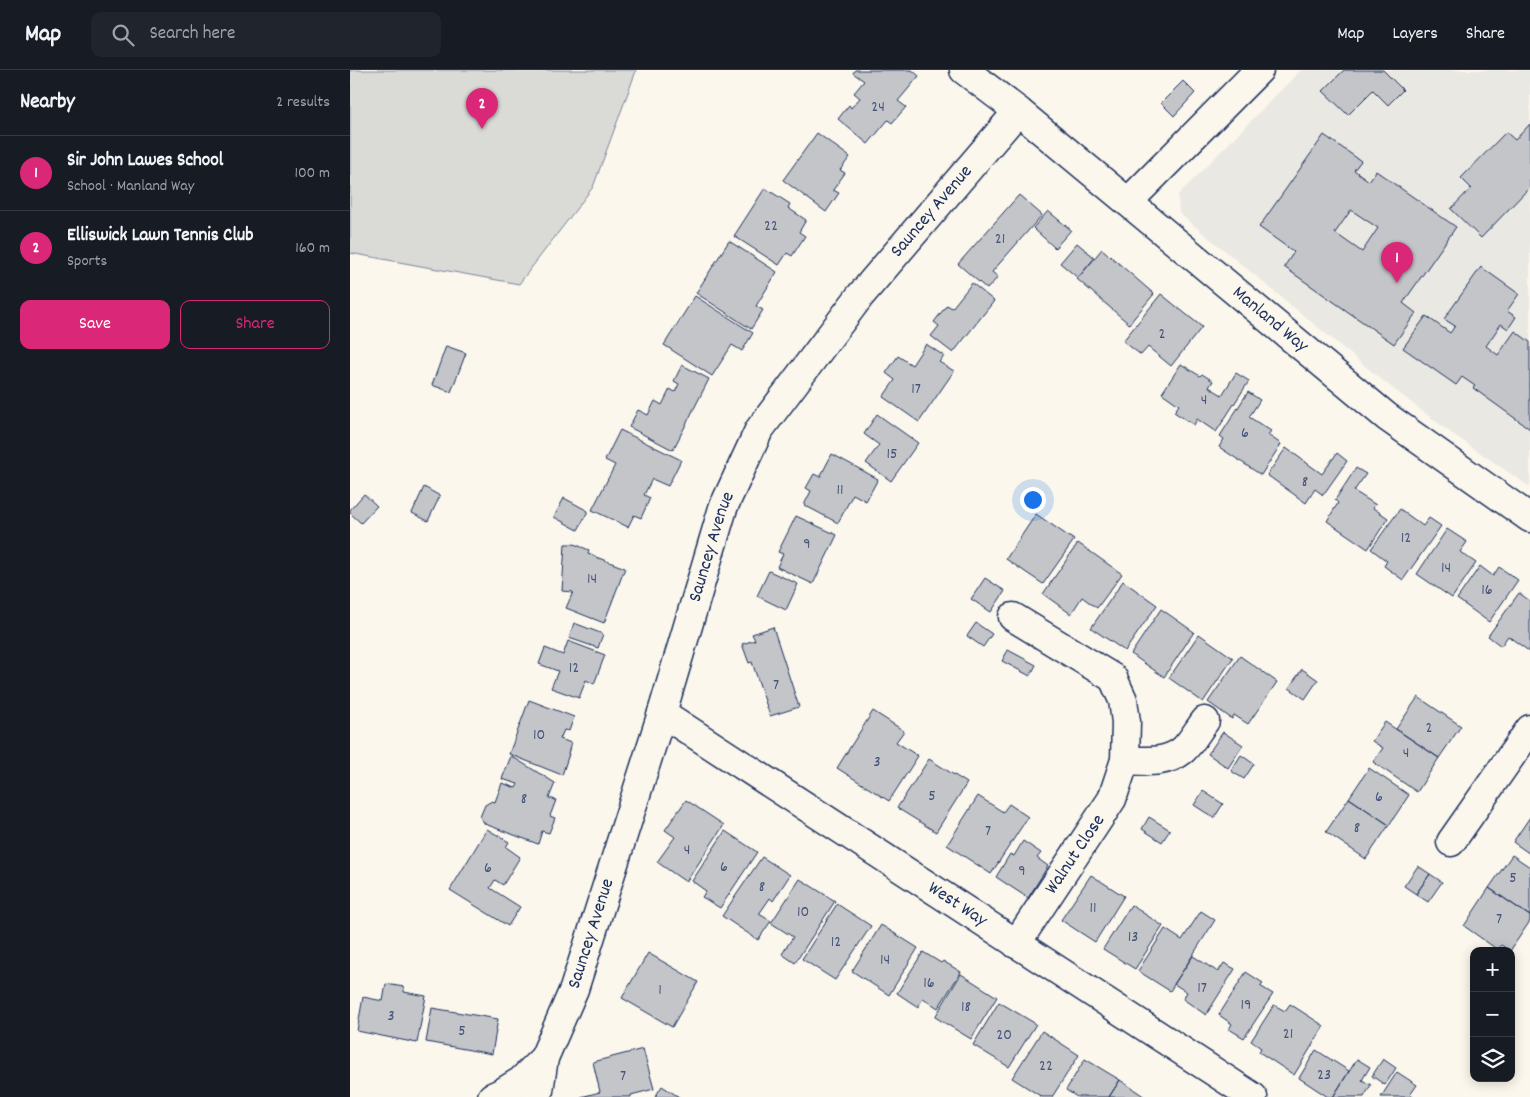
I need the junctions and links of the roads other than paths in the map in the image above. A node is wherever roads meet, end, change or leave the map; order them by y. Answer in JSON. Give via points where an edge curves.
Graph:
{"nodes":[{"id":1,"x":964,"y":70,"type":"edge"},
{"id":2,"x":1259,"y":70,"type":"edge"},
{"id":3,"x":1018,"y":112,"type":"junction"},
{"id":4,"x":1128,"y":202,"type":"junction"},
{"id":5,"x":1530,"y":518,"type":"edge"},
{"id":6,"x":1013,"y":616,"type":"dead end"},
{"id":7,"x":662,"y":713,"type":"junction"},
{"id":8,"x":1205,"y":722,"type":"dead end"},
{"id":9,"x":1530,"y":729,"type":"edge"},
{"id":10,"x":1125,"y":760,"type":"junction"},
{"id":11,"x":1451,"y":842,"type":"dead end"},
{"id":12,"x":1016,"y":944,"type":"junction"},
{"id":13,"x":544,"y":1058,"type":"junction"},
{"id":14,"x":492,"y":1097,"type":"edge"},
{"id":15,"x":538,"y":1097,"type":"edge"},
{"id":16,"x":1253,"y":1097,"type":"edge"}],
"edges":[{"from":1,"to":3,"type":"street","name":"Manland Way"},
{"from":2,"to":4,"type":"street"},
{"from":3,"to":4,"type":"street","name":"Manland Way"},
{"from":3,"to":7,"type":"street","name":"Sauncey Avenue","via":[[860,296],[759,430],[723,508]]},
{"from":4,"to":5,"type":"street","name":"Manland Way","via":[[1387,418]]},
{"from":6,"to":10,"type":"street","name":"Walnut Close","via":[[1113,678],[1123,700]]},
{"from":7,"to":12,"type":"street","name":"West Way"},
{"from":7,"to":13,"type":"street","name":"Sauncey Avenue","via":[[574,989]]},
{"from":8,"to":10,"type":"street","via":[[1183,750],[1169,758],[1154,762]]},
{"from":9,"to":11,"type":"street"},
{"from":10,"to":12,"type":"street","name":"Walnut Close","via":[[1112,799]]},
{"from":12,"to":16,"type":"street","name":"West Way"},
{"from":13,"to":14,"type":"street","name":"Sauncey Avenue","via":[[521,1081]]},
{"from":13,"to":15,"type":"street","name":"Sauncey Avenue"}]}
